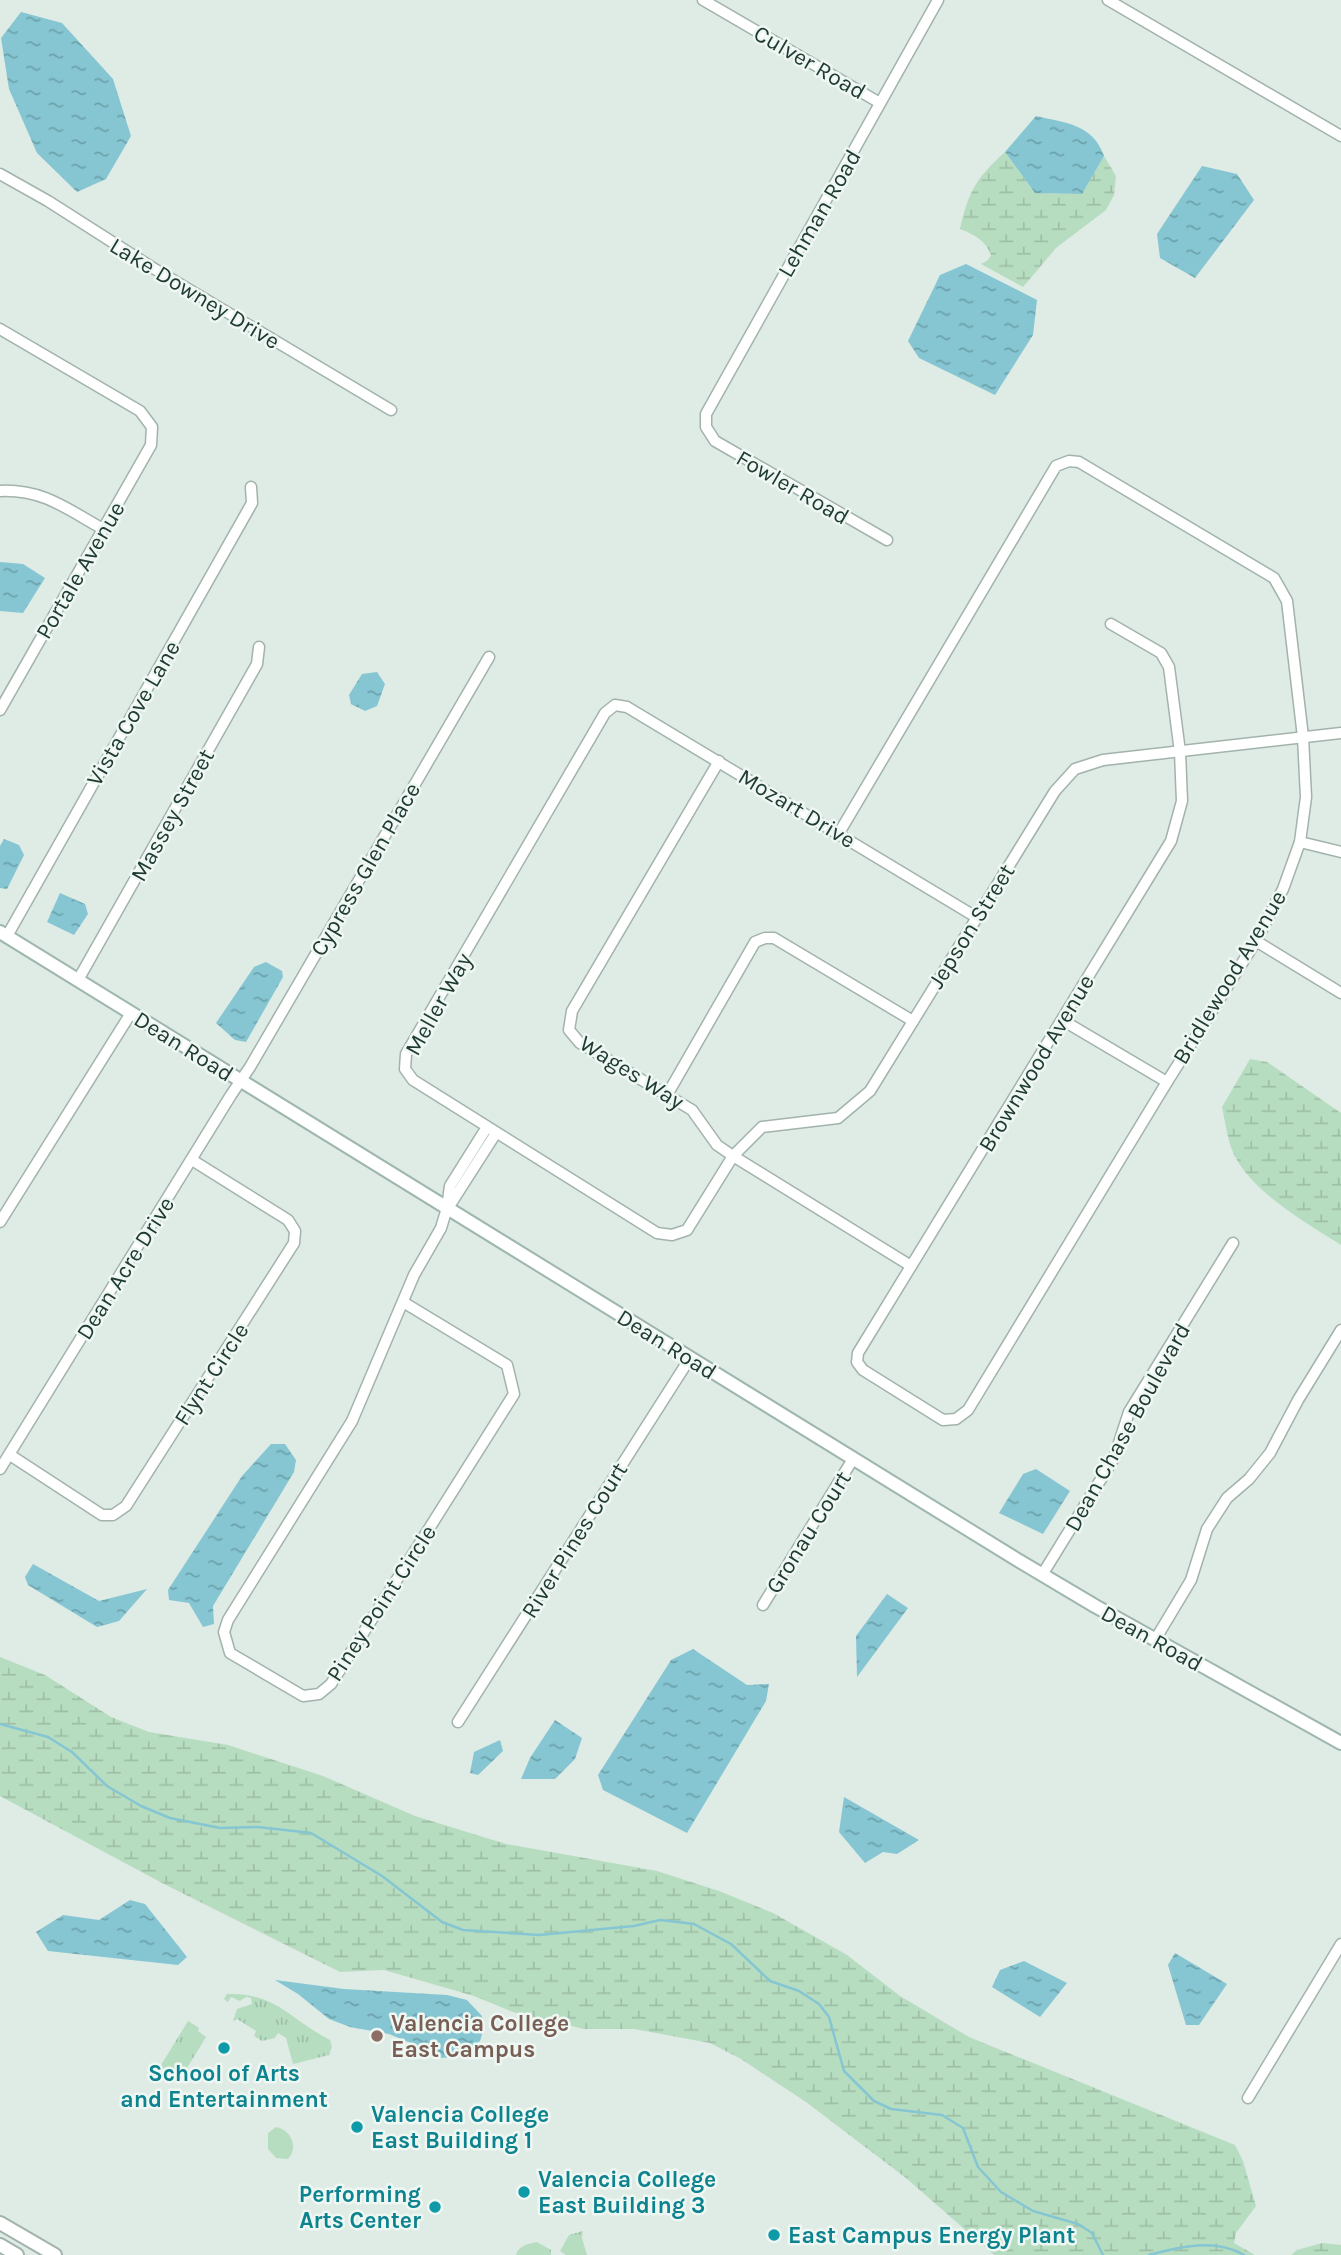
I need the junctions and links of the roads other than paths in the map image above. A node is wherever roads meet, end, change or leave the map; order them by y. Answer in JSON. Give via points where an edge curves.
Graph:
{"nodes":[{"id":1,"x":703,"y":0,"type":"edge"},
{"id":2,"x":938,"y":0,"type":"edge"},
{"id":3,"x":1108,"y":0,"type":"edge"},
{"id":4,"x":880,"y":103,"type":"junction"},
{"id":5,"x":1341,"y":136,"type":"edge"},
{"id":6,"x":0,"y":174,"type":"edge"},
{"id":7,"x":0,"y":329,"type":"edge"},
{"id":8,"x":391,"y":410,"type":"dead end"},
{"id":9,"x":706,"y":427,"type":"joint"},
{"id":10,"x":251,"y":487,"type":"dead end"},
{"id":11,"x":0,"y":491,"type":"edge"},
{"id":12,"x":103,"y":530,"type":"junction"},
{"id":13,"x":887,"y":540,"type":"dead end"},
{"id":14,"x":1111,"y":624,"type":"dead end"},
{"id":15,"x":259,"y":647,"type":"dead end"},
{"id":16,"x":489,"y":657,"type":"dead end"},
{"id":17,"x":3,"y":699,"type":"edge"},
{"id":18,"x":615,"y":705,"type":"joint"},
{"id":19,"x":0,"y":710,"type":"edge"},
{"id":20,"x":1341,"y":733,"type":"edge"},
{"id":21,"x":1303,"y":737,"type":"junction"},
{"id":22,"x":1180,"y":752,"type":"junction"},
{"id":23,"x":719,"y":761,"type":"junction"},
{"id":24,"x":839,"y":833,"type":"junction"},
{"id":25,"x":1300,"y":842,"type":"junction"},
{"id":26,"x":1341,"y":852,"type":"edge"},
{"id":27,"x":976,"y":917,"type":"junction"},
{"id":28,"x":3,"y":934,"type":"edge"},
{"id":29,"x":1256,"y":941,"type":"junction"},
{"id":30,"x":78,"y":981,"type":"junction"},
{"id":31,"x":1341,"y":993,"type":"edge"},
{"id":32,"x":131,"y":1013,"type":"junction"},
{"id":33,"x":1062,"y":1020,"type":"junction"},
{"id":34,"x":913,"y":1021,"type":"junction"},
{"id":35,"x":241,"y":1081,"type":"junction"},
{"id":36,"x":1167,"y":1082,"type":"junction"},
{"id":37,"x":667,"y":1095,"type":"junction"},
{"id":38,"x":491,"y":1130,"type":"junction"},
{"id":39,"x":733,"y":1156,"type":"junction"},
{"id":40,"x":192,"y":1160,"type":"junction"},
{"id":41,"x":447,"y":1208,"type":"junction"},
{"id":42,"x":0,"y":1222,"type":"edge"},
{"id":43,"x":672,"y":1235,"type":"joint"},
{"id":44,"x":1233,"y":1243,"type":"dead end"},
{"id":45,"x":911,"y":1266,"type":"junction"},
{"id":46,"x":403,"y":1302,"type":"junction"},
{"id":47,"x":1341,"y":1330,"type":"edge"},
{"id":48,"x":690,"y":1358,"type":"junction"},
{"id":49,"x":857,"y":1362,"type":"joint"},
{"id":50,"x":10,"y":1455,"type":"junction"},
{"id":51,"x":853,"y":1459,"type":"junction"},
{"id":52,"x":0,"y":1469,"type":"edge"},
{"id":53,"x":1042,"y":1575,"type":"junction"},
{"id":54,"x":764,"y":1605,"type":"dead end"},
{"id":55,"x":1155,"y":1640,"type":"junction"},
{"id":56,"x":458,"y":1722,"type":"dead end"},
{"id":57,"x":1341,"y":1743,"type":"edge"},
{"id":58,"x":1341,"y":1944,"type":"edge"},
{"id":59,"x":1248,"y":2098,"type":"dead end"},
{"id":60,"x":0,"y":2223,"type":"edge"},
{"id":61,"x":0,"y":2245,"type":"edge"},
{"id":62,"x":17,"y":2255,"type":"edge"},
{"id":63,"x":55,"y":2255,"type":"edge"}],
"edges":[{"from":1,"to":4,"type":"street","name":"Culver Road"},
{"from":2,"to":4,"type":"street","name":"Lehman Road"},
{"from":3,"to":5,"type":"street"},
{"from":4,"to":9,"type":"street","name":"Lehman Road","via":[[709,404]]},
{"from":6,"to":8,"type":"street","name":"Lake Downey Drive"},
{"from":7,"to":12,"type":"street","name":"Portale Avenue","via":[[140,411],[152,427],[151,445]]},
{"from":9,"to":13,"type":"street","name":"Fowler Road","via":[[724,447]]},
{"from":10,"to":28,"type":"street","name":"Vista Cove Lane","via":[[252,503]]},
{"from":11,"to":12,"type":"street","via":[[42,495]]},
{"from":12,"to":17,"type":"street","name":"Portale Avenue"},
{"from":14,"to":22,"type":"street","name":"Brownwood Avenue","via":[[1161,653],[1169,667]]},
{"from":15,"to":30,"type":"street","name":"Massey Street","via":[[257,664]]},
{"from":16,"to":35,"type":"street","name":"Cypress Glen Place"},
{"from":17,"to":19,"type":"street","name":"Portale Avenue"},
{"from":18,"to":23,"type":"street","name":"Mozart Drive","via":[[627,707]]},
{"from":18,"to":38,"type":"street","name":"Meller Way","via":[[605,713],[407,1054],[405,1069],[413,1080]]},
{"from":20,"to":21,"type":"street","name":"Jepson Street"},
{"from":21,"to":22,"type":"street","name":"Jepson Street"},
{"from":21,"to":24,"type":"street","name":"Bridlewood Avenue","via":[[1287,601],[1274,578],[1079,462],[1069,461],[1056,466]]},
{"from":21,"to":25,"type":"street","name":"Bridlewood Avenue","via":[[1306,797]]},
{"from":22,"to":27,"type":"street","name":"Jepson Street","via":[[1103,760],[1075,769],[1055,791]]},
{"from":22,"to":33,"type":"street","name":"Brownwood Avenue","via":[[1182,800],[1171,841]]},
{"from":23,"to":24,"type":"street","name":"Mozart Drive"},
{"from":23,"to":37,"type":"street","name":"Wages Way","via":[[572,1011],[569,1030],[580,1043]]},
{"from":24,"to":27,"type":"street","name":"Mozart Drive"},
{"from":25,"to":26,"type":"street"},
{"from":25,"to":29,"type":"street","name":"Bridlewood Avenue","via":[[1283,889]]},
{"from":27,"to":34,"type":"street","name":"Jepson Street"},
{"from":28,"to":30,"type":"main road","name":"Dean Road"},
{"from":29,"to":31,"type":"street"},
{"from":29,"to":36,"type":"street","name":"Bridlewood Avenue"},
{"from":30,"to":32,"type":"main road","name":"Dean Road"},
{"from":32,"to":35,"type":"main road","name":"Dean Road"},
{"from":32,"to":42,"type":"street"},
{"from":33,"to":36,"type":"street"},
{"from":33,"to":45,"type":"street","name":"Brownwood Avenue"},
{"from":34,"to":37,"type":"street","via":[[774,938],[765,938],[755,943]]},
{"from":34,"to":39,"type":"street","name":"Jepson Street","via":[[870,1091],[838,1118],[762,1127]]},
{"from":35,"to":40,"type":"street","name":"Dean Acre Drive"},
{"from":35,"to":41,"type":"main road","name":"Dean Road"},
{"from":36,"to":49,"type":"street","name":"Bridlewood Avenue","via":[[968,1410],[956,1419],[943,1420]]},
{"from":37,"to":39,"type":"street","name":"Wages Way","via":[[692,1110],[717,1145]]},
{"from":38,"to":41,"type":"street","name":"Piney Point Circle","via":[[450,1186]]},
{"from":38,"to":43,"type":"street","name":"Meller Way","via":[[657,1233]]},
{"from":39,"to":43,"type":"street","name":"Jepson Street","via":[[687,1230]]},
{"from":39,"to":45,"type":"street","name":"Wages Way"},
{"from":40,"to":50,"type":"street","name":"Dean Acre Drive"},
{"from":40,"to":50,"type":"street","name":"Flynt Circle","via":[[288,1220],[295,1231],[294,1242],[126,1506],[113,1515],[102,1514]]},
{"from":41,"to":46,"type":"street","name":"Piney Point Circle"},
{"from":41,"to":48,"type":"main road","name":"Dean Road"},
{"from":44,"to":53,"type":"street","name":"Dean Chase Boulevard","via":[[1129,1412],[1114,1458]]},
{"from":45,"to":49,"type":"street","name":"Brownwood Avenue","via":[[858,1353]]},
{"from":46,"to":46,"type":"street","name":"Piney Point Circle","via":[[352,1420],[224,1632],[230,1653],[303,1696],[319,1694],[331,1684],[514,1394],[507,1365]]},
{"from":47,"to":55,"type":"street","via":[[1270,1453],[1227,1498],[1208,1529],[1191,1580]]},
{"from":48,"to":51,"type":"main road","name":"Dean Road"},
{"from":48,"to":56,"type":"street","name":"River Pines Court"},
{"from":50,"to":52,"type":"street","name":"Dean Acre Drive"},
{"from":51,"to":53,"type":"main road","name":"Dean Road"},
{"from":51,"to":54,"type":"street","name":"Gronau Court"},
{"from":53,"to":55,"type":"main road","name":"Dean Road"},
{"from":55,"to":57,"type":"main road","name":"Dean Road"},
{"from":58,"to":59,"type":"street"},
{"from":60,"to":63,"type":"main road"},
{"from":61,"to":62,"type":"main road"}]}
